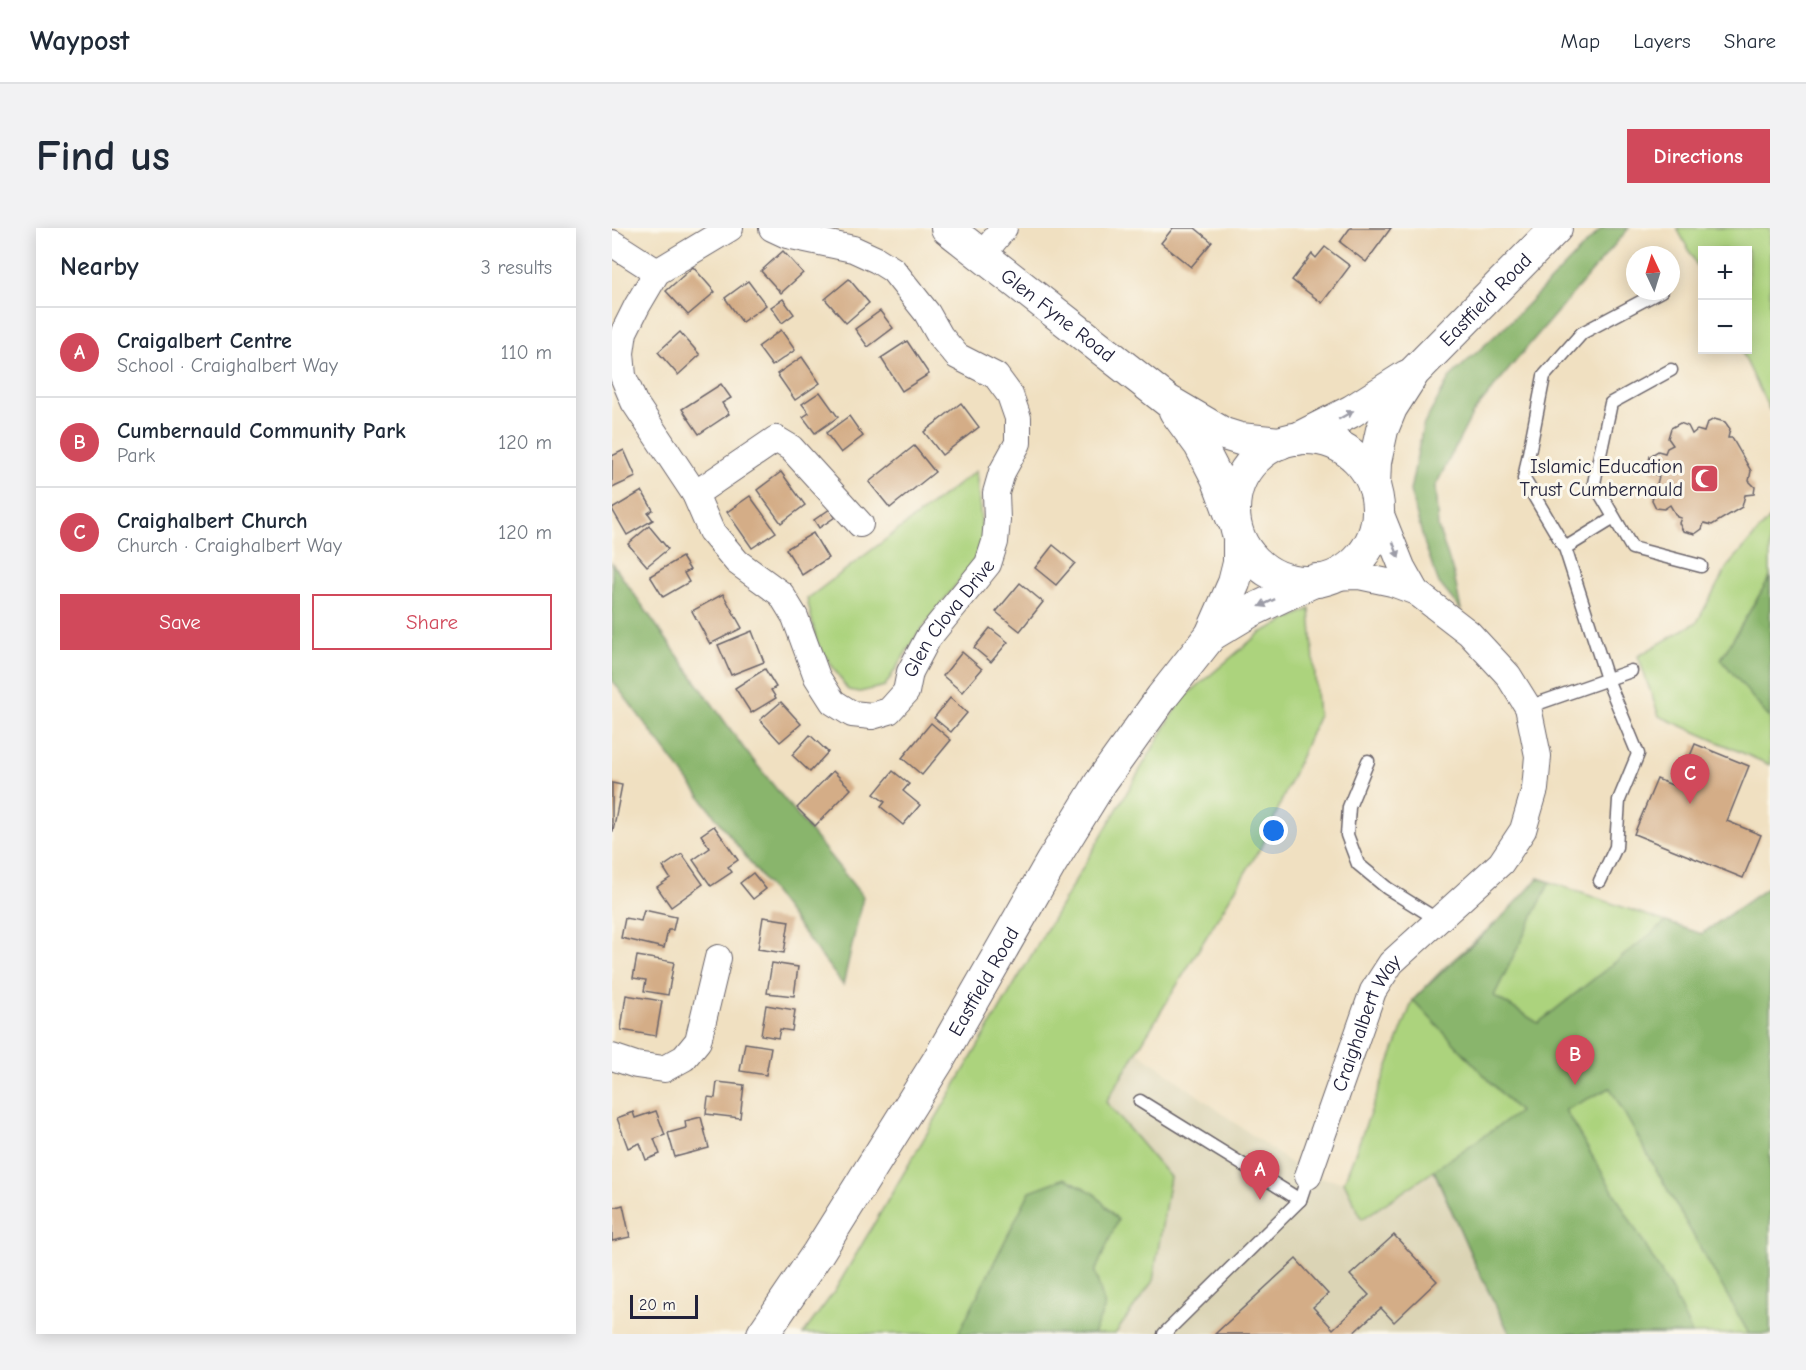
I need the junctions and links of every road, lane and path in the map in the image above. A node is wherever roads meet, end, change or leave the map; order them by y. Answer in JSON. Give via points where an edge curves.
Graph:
{"nodes":[{"id":1,"x":730,"y":228,"type":"edge"},
{"id":2,"x":772,"y":228,"type":"edge"},
{"id":3,"x":947,"y":228,"type":"edge"},
{"id":4,"x":1004,"y":228,"type":"edge"},
{"id":5,"x":1556,"y":228,"type":"edge"},
{"id":6,"x":612,"y":243,"type":"edge"},
{"id":7,"x":982,"y":254,"type":"junction"},
{"id":8,"x":657,"y":272,"type":"junction"},
{"id":9,"x":1644,"y":300,"type":"edge"},
{"id":10,"x":1671,"y":370,"type":"dead end"},
{"id":11,"x":1414,"y":372,"type":"junction"},
{"id":12,"x":1168,"y":401,"type":"junction"},
{"id":13,"x":1286,"y":442,"type":"junction"},
{"id":14,"x":695,"y":494,"type":"junction"},
{"id":15,"x":1376,"y":496,"type":"junction"},
{"id":16,"x":1614,"y":518,"type":"junction"},
{"id":17,"x":860,"y":524,"type":"dead end"},
{"id":18,"x":1237,"y":533,"type":"junction"},
{"id":19,"x":1565,"y":548,"type":"junction"},
{"id":20,"x":1701,"y":566,"type":"dead end"},
{"id":21,"x":1324,"y":578,"type":"junction"},
{"id":22,"x":1416,"y":592,"type":"junction"},
{"id":23,"x":1211,"y":635,"type":"junction"},
{"id":24,"x":1631,"y":671,"type":"dead end"},
{"id":25,"x":1607,"y":679,"type":"junction"},
{"id":26,"x":1528,"y":707,"type":"junction"},
{"id":27,"x":1368,"y":762,"type":"dead end"},
{"id":28,"x":1600,"y":881,"type":"dead end"},
{"id":29,"x":1438,"y":920,"type":"junction"},
{"id":30,"x":718,"y":958,"type":"dead end"},
{"id":31,"x":612,"y":1057,"type":"edge"},
{"id":32,"x":1140,"y":1101,"type":"dead end"},
{"id":33,"x":1304,"y":1188,"type":"junction"},
{"id":34,"x":764,"y":1334,"type":"edge"},
{"id":35,"x":1164,"y":1334,"type":"edge"}],
"edges":[{"from":1,"to":8,"type":"street","name":"Glen Clova Drive"},
{"from":2,"to":14,"type":"street","name":"Glen Clova Drive","via":[[787,235],[853,249],[893,270],[957,356],[996,376],[1010,395],[1018,418],[1018,443],[996,493],[995,542],[988,564],[928,638],[910,672],[906,692],[889,711],[872,716],[852,714],[833,702],[817,677],[795,617],[781,594],[737,562],[711,531]]},
{"from":3,"to":7,"type":"street","name":"Glen Fyne Road"},
{"from":4,"to":7,"type":"street"},
{"from":5,"to":11,"type":"street","name":"Eastfield Road"},
{"from":6,"to":8,"type":"street"},
{"from":7,"to":12,"type":"street","name":"Glen Fyne Road"},
{"from":8,"to":14,"type":"street","name":"Glen Clova Drive","via":[[624,332],[623,376],[634,402]]},
{"from":9,"to":19,"type":"lane","via":[[1582,333],[1544,376],[1524,479]]},
{"from":10,"to":16,"type":"lane","via":[[1611,403],[1594,483]]},
{"from":13,"to":11,"type":"street","name":"Eastfield Road","one_way":true,"via":[[1345,416]]},
{"from":11,"to":15,"type":"street","name":"Eastfield Road","via":[[1382,430],[1375,462]]},
{"from":12,"to":13,"type":"street","name":"Glen Fyne Road","via":[[1224,434]]},
{"from":12,"to":18,"type":"street","name":"Glen Fyne Road","via":[[1200,445]]},
{"from":13,"to":15,"type":"street","via":[[1306,438],[1328,441],[1349,451],[1365,467]]},
{"from":13,"to":18,"type":"street","via":[[1248,466],[1236,486],[1233,507]]},
{"from":14,"to":17,"type":"street","via":[[776,439],[791,448]]},
{"from":15,"to":21,"type":"street","via":[[1376,530],[1367,550],[1352,566]]},
{"from":15,"to":22,"type":"street","name":"Craighalbert Way","one_way":true,"via":[[1402,567]]},
{"from":16,"to":19,"type":"lane"},
{"from":16,"to":20,"type":"lane","via":[[1632,548]]},
{"from":18,"to":21,"type":"street","via":[[1255,560],[1268,571],[1302,580]]},
{"from":18,"to":23,"type":"street","name":"Eastfield Road","via":[[1239,563],[1234,583]]},
{"from":19,"to":25,"type":"lane"},
{"from":21,"to":22,"type":"street","name":"Craighalbert Way","via":[[1359,576]]},
{"from":21,"to":23,"type":"street","name":"Eastfield Road","one_way":true,"via":[[1251,611]]},
{"from":22,"to":26,"type":"street","name":"Craighalbert Way","via":[[1469,633],[1508,675]]},
{"from":23,"to":34,"type":"street","name":"Eastfield Road","via":[[1101,782],[938,1061]]},
{"from":24,"to":25,"type":"lane"},
{"from":25,"to":26,"type":"lane"},
{"from":25,"to":28,"type":"lane","via":[[1638,754],[1619,800],[1616,847]]},
{"from":26,"to":29,"type":"street","name":"Craighalbert Way","via":[[1538,756],[1535,789],[1523,830],[1501,863]]},
{"from":27,"to":29,"type":"lane","via":[[1349,807],[1347,826],[1358,864],[1387,888]]},
{"from":29,"to":33,"type":"street","name":"Craighalbert Way","via":[[1391,963],[1373,991]]},
{"from":30,"to":31,"type":"street","via":[[698,1041],[684,1058],[664,1069]]},
{"from":32,"to":33,"type":"lane"},
{"from":33,"to":35,"type":"lane","name":"Craighalbert Way"}]}
